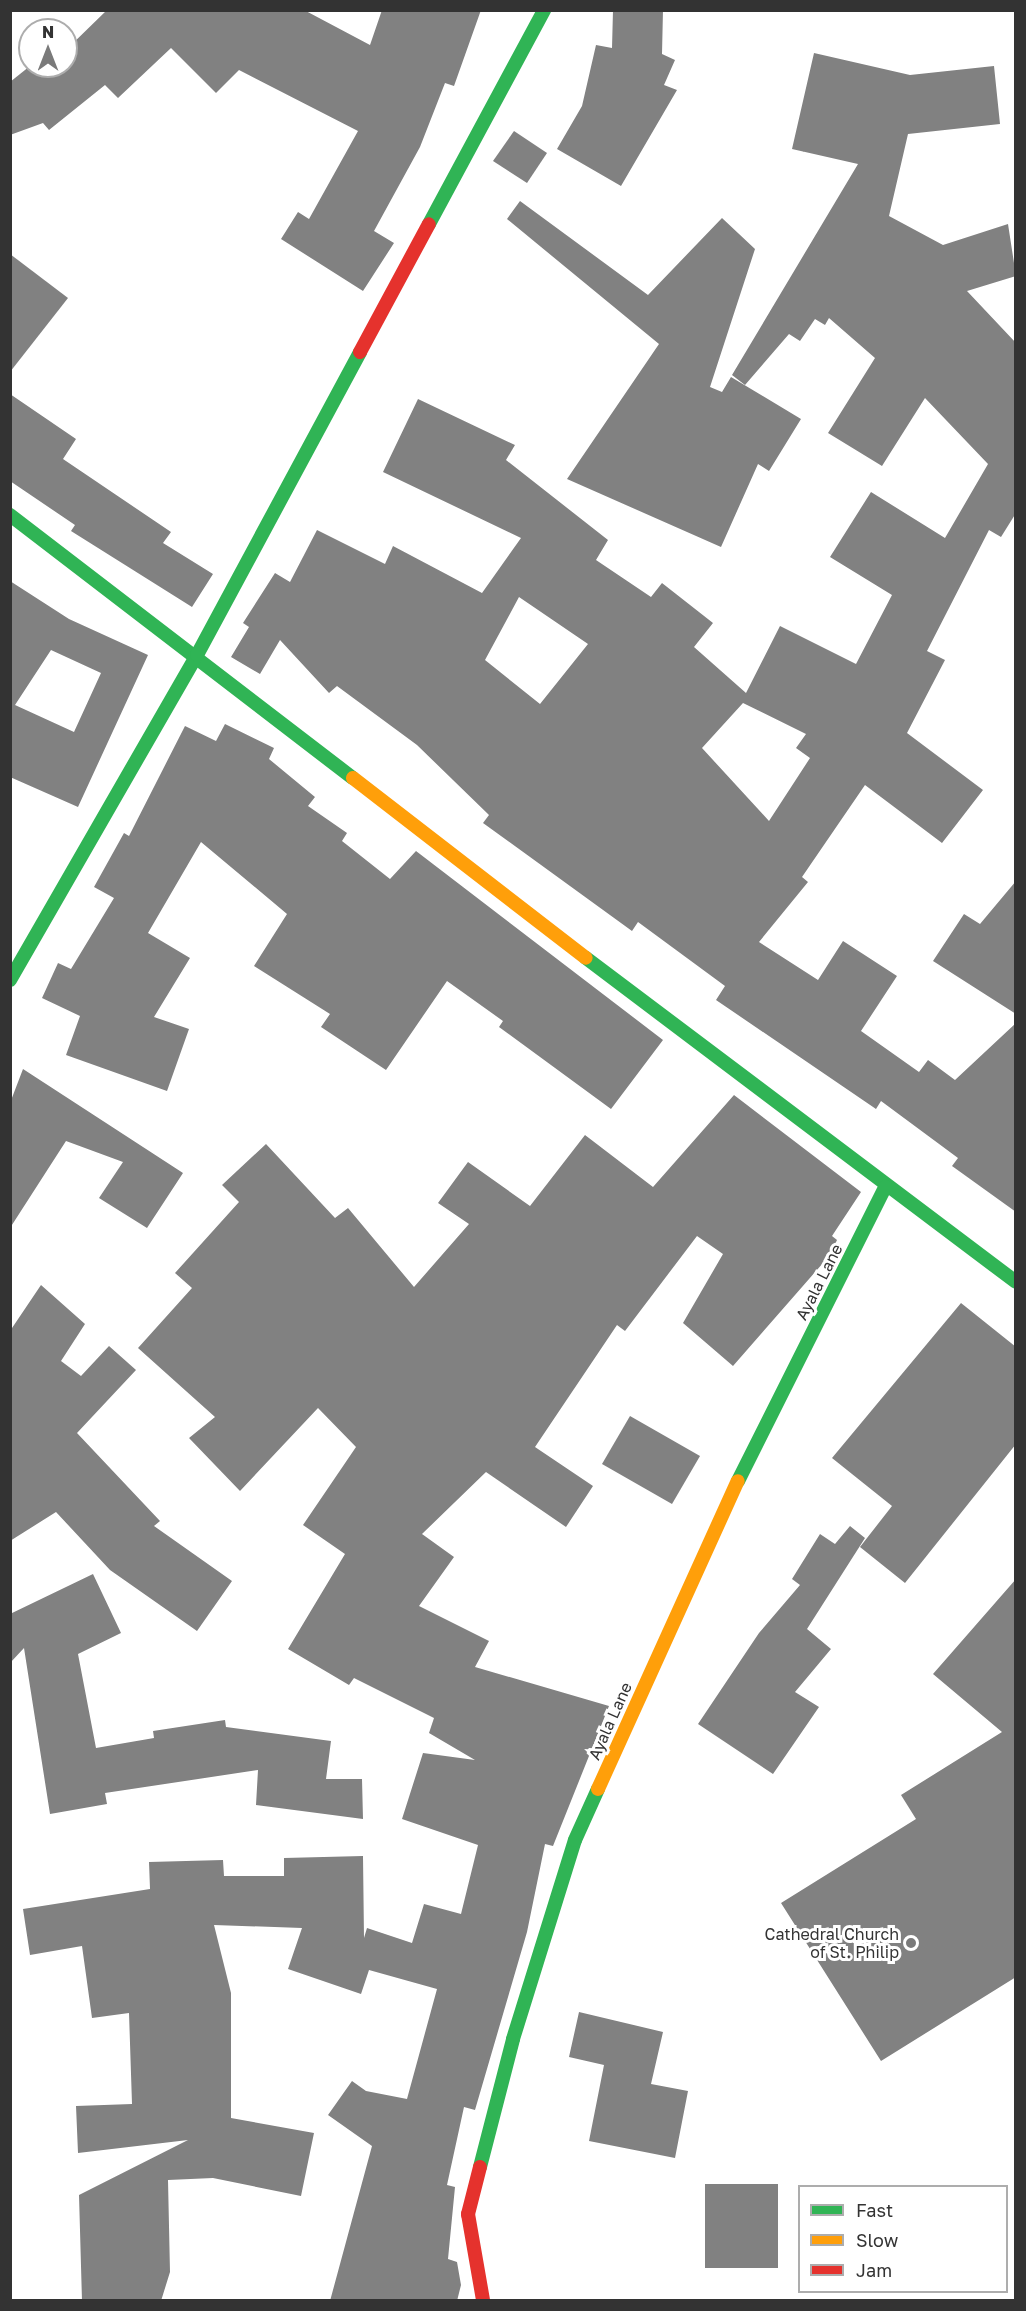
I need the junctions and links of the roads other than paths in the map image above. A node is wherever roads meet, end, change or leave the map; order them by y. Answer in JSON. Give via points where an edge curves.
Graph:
{"nodes":[{"id":1,"x":544,"y":10,"type":"edge"},
{"id":2,"x":10,"y":515,"type":"edge"},
{"id":3,"x":197,"y":655,"type":"junction"},
{"id":4,"x":10,"y":980,"type":"edge"},
{"id":5,"x":885,"y":1187,"type":"junction"},
{"id":6,"x":1016,"y":1282,"type":"edge"},
{"id":7,"x":483,"y":2301,"type":"edge"}],
"edges":[{"from":1,"to":3,"type":"street"},
{"from":2,"to":3,"type":"street"},
{"from":3,"to":4,"type":"street"},
{"from":3,"to":5,"type":"street"},
{"from":5,"to":6,"type":"street"},
{"from":5,"to":7,"type":"street","name":"Ayala Lane","via":[[720,1516],[575,1840],[513,2039],[468,2214]]}]}
